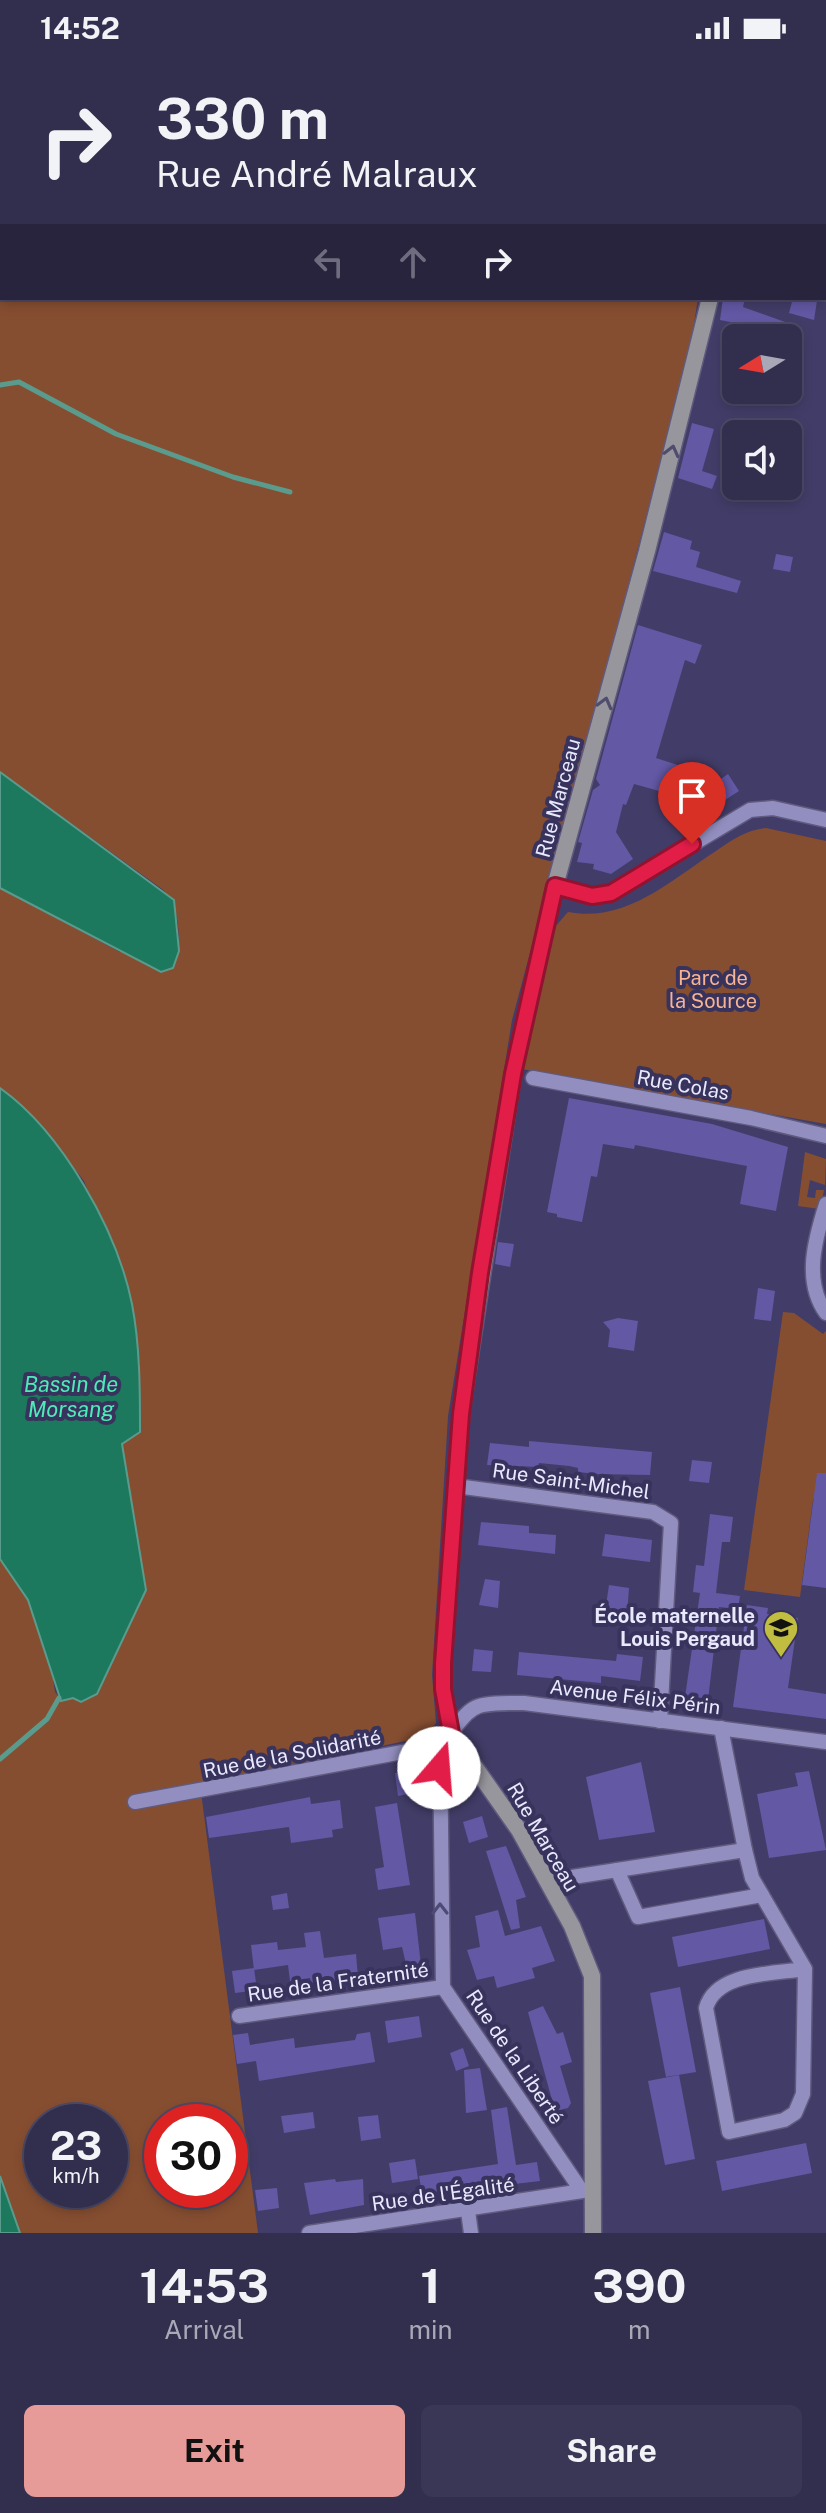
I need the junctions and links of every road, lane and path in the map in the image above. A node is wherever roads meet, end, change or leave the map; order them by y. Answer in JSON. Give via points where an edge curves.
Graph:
{"nodes":[{"id":1,"x":710,"y":300,"type":"edge"},
{"id":2,"x":826,"y":820,"type":"edge"},
{"id":3,"x":555,"y":886,"type":"junction"},
{"id":4,"x":533,"y":1078,"type":"dead end"},
{"id":5,"x":826,"y":1136,"type":"edge"},
{"id":6,"x":826,"y":1204,"type":"edge"},
{"id":7,"x":826,"y":1313,"type":"edge"},
{"id":8,"x":456,"y":1486,"type":"junction"},
{"id":9,"x":660,"y":1721,"type":"junction"},
{"id":10,"x":721,"y":1728,"type":"junction"},
{"id":11,"x":445,"y":1739,"type":"junction"},
{"id":12,"x":826,"y":1742,"type":"edge"},
{"id":13,"x":135,"y":1802,"type":"dead end"},
{"id":14,"x":745,"y":1850,"type":"junction"},
{"id":15,"x":617,"y":1870,"type":"junction"},
{"id":16,"x":547,"y":1881,"type":"junction"},
{"id":17,"x":762,"y":1895,"type":"junction"},
{"id":18,"x":805,"y":1969,"type":"junction"},
{"id":19,"x":443,"y":1987,"type":"junction"},
{"id":20,"x":239,"y":2016,"type":"dead end"},
{"id":21,"x":586,"y":2190,"type":"junction"},
{"id":22,"x":468,"y":2211,"type":"junction"},
{"id":23,"x":309,"y":2233,"type":"edge"},
{"id":24,"x":471,"y":2233,"type":"edge"},
{"id":25,"x":593,"y":2233,"type":"edge"}],
"edges":[{"from":3,"to":1,"type":"main road","name":"Rue Marceau","one_way":true},
{"from":2,"to":3,"type":"street","via":[[773,808],[750,810],[611,893],[592,896]]},
{"from":3,"to":8,"type":"main road","name":"Rue Marceau","via":[[513,1074],[488,1220]]},
{"from":4,"to":5,"type":"street","name":"Rue Colas"},
{"from":6,"to":7,"type":"street","via":[[811,1276]]},
{"from":8,"to":9,"type":"street","name":"Rue Saint-Michel","via":[[653,1512],[671,1523]]},
{"from":8,"to":11,"type":"main road","name":"Rue Marceau","via":[[443,1664]]},
{"from":9,"to":10,"type":"street","name":"Avenue Félix Périn"},
{"from":9,"to":11,"type":"street","name":"Avenue Félix Périn","via":[[490,1703],[467,1710]]},
{"from":10,"to":12,"type":"street","name":"Avenue Félix Périn"},
{"from":10,"to":14,"type":"street"},
{"from":11,"to":13,"type":"street","name":"Rue de la Solidarité"},
{"from":11,"to":16,"type":"main road","name":"Rue Marceau","via":[[506,1810]]},
{"from":19,"to":11,"type":"street","name":"Rue de la Liberté","one_way":true},
{"from":14,"to":15,"type":"street"},
{"from":14,"to":17,"type":"street"},
{"from":15,"to":16,"type":"street"},
{"from":15,"to":17,"type":"street","via":[[638,1917]]},
{"from":16,"to":21,"type":"main road","name":"Rue Marceau","via":[[592,1976]]},
{"from":17,"to":18,"type":"street"},
{"from":18,"to":18,"type":"street","via":[[801,2105],[784,2120],[729,2132],[706,2008],[709,1996],[725,1983]]},
{"from":19,"to":20,"type":"street","name":"Rue de la Fraternité"},
{"from":19,"to":21,"type":"street","name":"Rue de la Liberté"},
{"from":21,"to":22,"type":"street","name":"Rue de l'Égalité"},
{"from":21,"to":25,"type":"main road","name":"Rue Marceau"},
{"from":22,"to":23,"type":"street","name":"Rue de l'Égalité"},
{"from":22,"to":24,"type":"street"}]}
